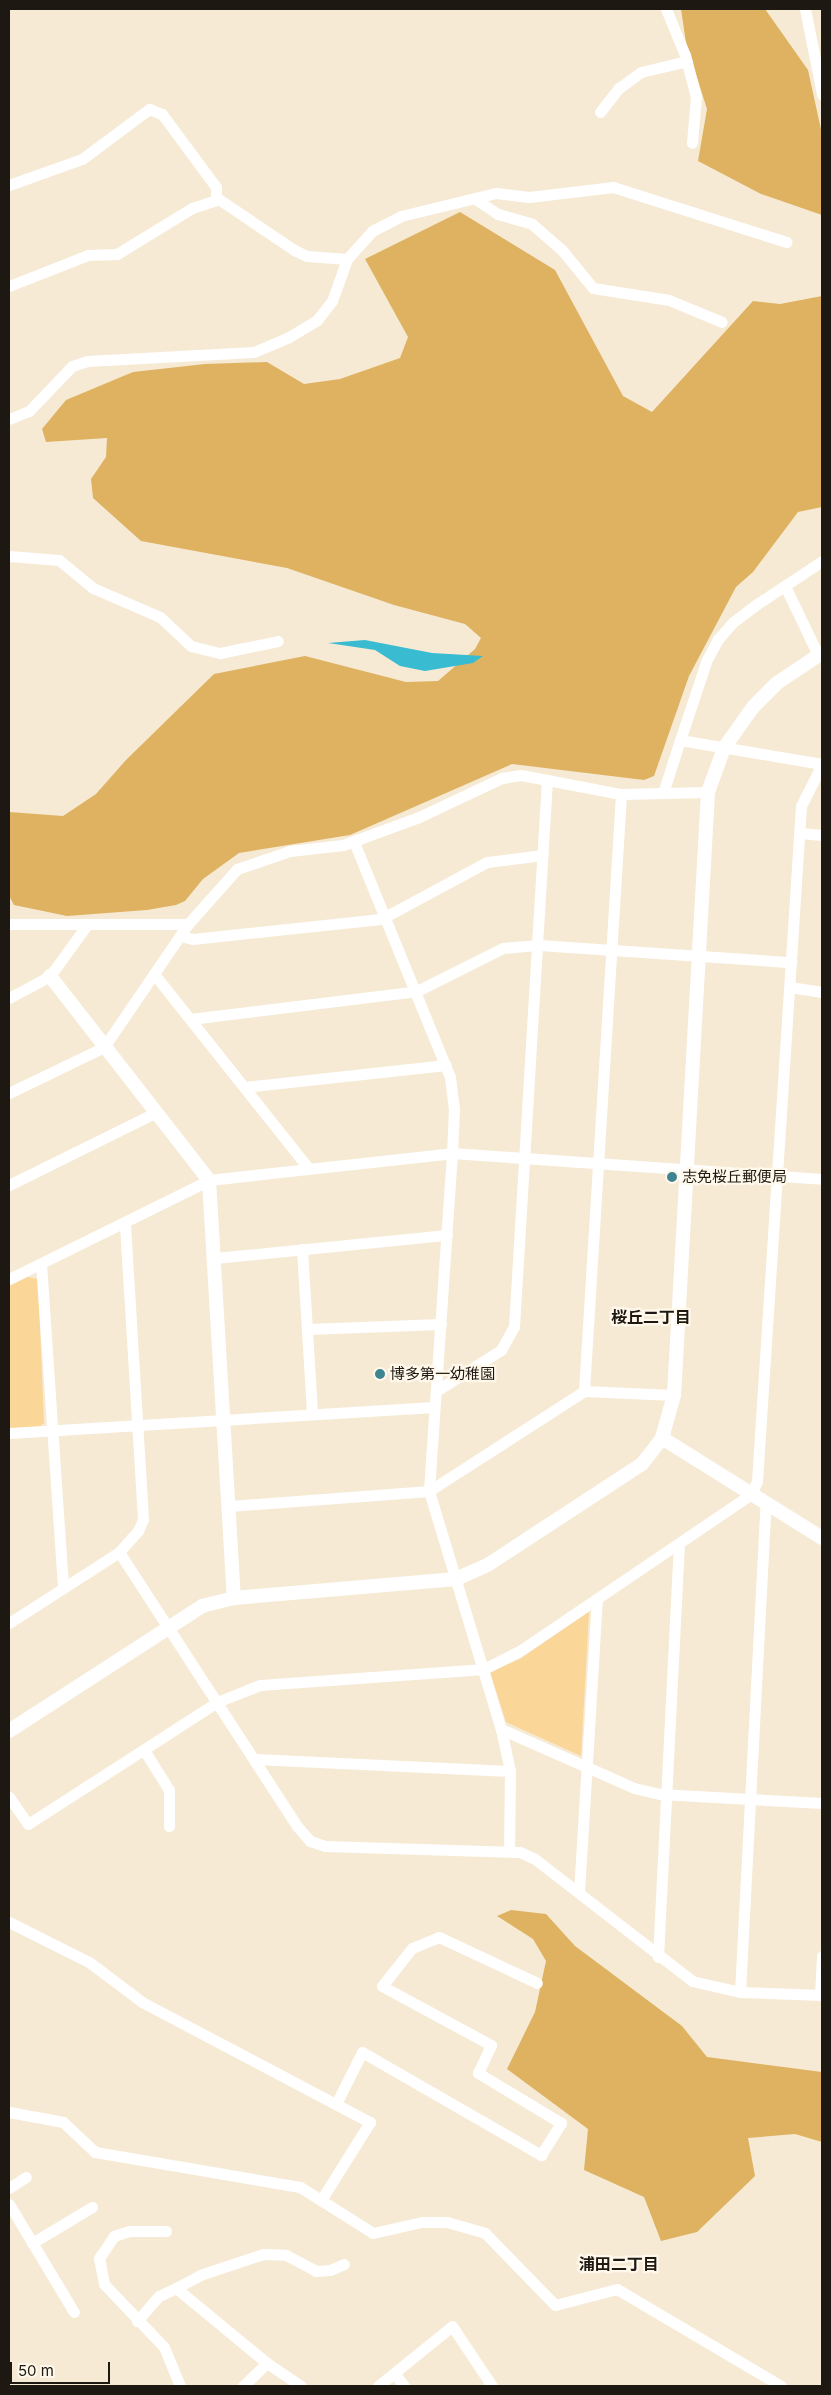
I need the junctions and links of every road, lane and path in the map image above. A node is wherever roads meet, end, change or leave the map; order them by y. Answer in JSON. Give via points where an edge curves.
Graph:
{"nodes":[{"id":1,"x":666,"y":9,"type":"edge"},
{"id":2,"x":805,"y":9,"type":"edge"},
{"id":3,"x":687,"y":61,"type":"junction"},
{"id":4,"x":820,"y":75,"type":"edge"},
{"id":5,"x":822,"y":94,"type":"edge"},
{"id":6,"x":600,"y":112,"type":"dead end"},
{"id":7,"x":692,"y":143,"type":"dead end"},
{"id":8,"x":9,"y":185,"type":"edge"},
{"id":9,"x":216,"y":200,"type":"junction"},
{"id":10,"x":478,"y":200,"type":"junction"},
{"id":11,"x":786,"y":242,"type":"dead end"},
{"id":12,"x":347,"y":259,"type":"junction"},
{"id":13,"x":9,"y":286,"type":"edge"},
{"id":14,"x":722,"y":322,"type":"dead end"},
{"id":15,"x":9,"y":419,"type":"edge"},
{"id":16,"x":9,"y":556,"type":"edge"},
{"id":17,"x":822,"y":561,"type":"edge"},
{"id":18,"x":784,"y":586,"type":"junction"},
{"id":19,"x":278,"y":640,"type":"dead end"},
{"id":20,"x":820,"y":654,"type":"edge"},
{"id":21,"x":680,"y":740,"type":"junction"},
{"id":22,"x":724,"y":748,"type":"junction"},
{"id":23,"x":822,"y":764,"type":"edge"},
{"id":24,"x":547,"y":780,"type":"junction"},
{"id":25,"x":708,"y":792,"type":"junction"},
{"id":26,"x":663,"y":793,"type":"junction"},
{"id":27,"x":621,"y":794,"type":"junction"},
{"id":28,"x":800,"y":833,"type":"junction"},
{"id":29,"x":822,"y":835,"type":"edge"},
{"id":30,"x":354,"y":842,"type":"junction"},
{"id":31,"x":543,"y":855,"type":"junction"},
{"id":32,"x":386,"y":917,"type":"junction"},
{"id":33,"x":9,"y":924,"type":"edge"},
{"id":34,"x":188,"y":924,"type":"junction"},
{"id":35,"x":86,"y":926,"type":"junction"},
{"id":36,"x":180,"y":936,"type":"junction"},
{"id":37,"x":539,"y":945,"type":"junction"},
{"id":38,"x":614,"y":950,"type":"junction"},
{"id":39,"x":699,"y":956,"type":"junction"},
{"id":40,"x":791,"y":962,"type":"junction"},
{"id":41,"x":154,"y":974,"type":"junction"},
{"id":42,"x":50,"y":976,"type":"junction"},
{"id":43,"x":790,"y":987,"type":"junction"},
{"id":44,"x":417,"y":991,"type":"junction"},
{"id":45,"x":822,"y":992,"type":"edge"},
{"id":46,"x":9,"y":998,"type":"edge"},
{"id":47,"x":190,"y":1019,"type":"junction"},
{"id":48,"x":104,"y":1047,"type":"junction"},
{"id":49,"x":446,"y":1065,"type":"junction"},
{"id":50,"x":244,"y":1087,"type":"junction"},
{"id":51,"x":9,"y":1093,"type":"edge"},
{"id":52,"x":157,"y":1112,"type":"junction"},
{"id":53,"x":452,"y":1153,"type":"junction"},
{"id":54,"x":526,"y":1158,"type":"junction"},
{"id":55,"x":599,"y":1163,"type":"junction"},
{"id":56,"x":310,"y":1169,"type":"junction"},
{"id":57,"x":685,"y":1169,"type":"junction"},
{"id":58,"x":778,"y":1176,"type":"junction"},
{"id":59,"x":822,"y":1179,"type":"edge"},
{"id":60,"x":209,"y":1180,"type":"junction"},
{"id":61,"x":9,"y":1185,"type":"edge"},
{"id":62,"x":125,"y":1223,"type":"junction"},
{"id":63,"x":447,"y":1235,"type":"junction"},
{"id":64,"x":302,"y":1249,"type":"junction"},
{"id":65,"x":215,"y":1258,"type":"junction"},
{"id":66,"x":41,"y":1264,"type":"junction"},
{"id":67,"x":9,"y":1279,"type":"edge"},
{"id":68,"x":441,"y":1324,"type":"junction"},
{"id":69,"x":307,"y":1330,"type":"junction"},
{"id":70,"x":584,"y":1391,"type":"junction"},
{"id":71,"x":436,"y":1392,"type":"junction"},
{"id":72,"x":674,"y":1395,"type":"junction"},
{"id":73,"x":434,"y":1407,"type":"junction"},
{"id":74,"x":312,"y":1414,"type":"junction"},
{"id":75,"x":224,"y":1420,"type":"junction"},
{"id":76,"x":138,"y":1425,"type":"junction"},
{"id":77,"x":52,"y":1430,"type":"junction"},
{"id":78,"x":9,"y":1433,"type":"edge"},
{"id":79,"x":662,"y":1438,"type":"junction"},
{"id":80,"x":429,"y":1491,"type":"junction"},
{"id":81,"x":751,"y":1494,"type":"junction"},
{"id":82,"x":766,"y":1502,"type":"junction"},
{"id":83,"x":229,"y":1506,"type":"junction"},
{"id":84,"x":822,"y":1538,"type":"edge"},
{"id":85,"x":679,"y":1545,"type":"junction"},
{"id":86,"x":119,"y":1552,"type":"junction"},
{"id":87,"x":456,"y":1579,"type":"junction"},
{"id":88,"x":63,"y":1588,"type":"junction"},
{"id":89,"x":234,"y":1598,"type":"junction"},
{"id":90,"x":597,"y":1600,"type":"junction"},
{"id":91,"x":9,"y":1623,"type":"edge"},
{"id":92,"x":168,"y":1626,"type":"junction"},
{"id":93,"x":484,"y":1669,"type":"junction"},
{"id":94,"x":217,"y":1702,"type":"junction"},
{"id":95,"x":501,"y":1729,"type":"junction"},
{"id":96,"x":9,"y":1731,"type":"edge"},
{"id":97,"x":144,"y":1750,"type":"junction"},
{"id":98,"x":255,"y":1759,"type":"junction"},
{"id":99,"x":588,"y":1766,"type":"junction"},
{"id":100,"x":510,"y":1771,"type":"junction"},
{"id":101,"x":666,"y":1794,"type":"junction"},
{"id":102,"x":9,"y":1797,"type":"edge"},
{"id":103,"x":750,"y":1799,"type":"junction"},
{"id":104,"x":822,"y":1803,"type":"edge"},
{"id":105,"x":169,"y":1826,"type":"dead end"},
{"id":106,"x":509,"y":1850,"type":"junction"},
{"id":107,"x":579,"y":1892,"type":"junction"},
{"id":108,"x":9,"y":1922,"type":"edge"},
{"id":109,"x":822,"y":1956,"type":"edge"},
{"id":110,"x":658,"y":1957,"type":"junction"},
{"id":111,"x":537,"y":1983,"type":"dead end"},
{"id":112,"x":740,"y":1992,"type":"junction"},
{"id":113,"x":821,"y":1995,"type":"edge"},
{"id":114,"x":336,"y":2104,"type":"junction"},
{"id":115,"x":9,"y":2112,"type":"edge"},
{"id":116,"x":26,"y":2176,"type":"dead end"},
{"id":117,"x":9,"y":2188,"type":"edge"},
{"id":118,"x":321,"y":2200,"type":"junction"},
{"id":119,"x":9,"y":2204,"type":"edge"},
{"id":120,"x":92,"y":2207,"type":"dead end"},
{"id":121,"x":166,"y":2231,"type":"dead end"},
{"id":122,"x":32,"y":2243,"type":"junction"},
{"id":123,"x":344,"y":2264,"type":"dead end"},
{"id":124,"x":176,"y":2288,"type":"junction"},
{"id":125,"x":74,"y":2312,"type":"dead end"},
{"id":126,"x":137,"y":2321,"type":"junction"},
{"id":127,"x":267,"y":2363,"type":"junction"},
{"id":128,"x":395,"y":2374,"type":"junction"},
{"id":129,"x":180,"y":2386,"type":"edge"},
{"id":130,"x":243,"y":2386,"type":"edge"},
{"id":131,"x":301,"y":2386,"type":"edge"},
{"id":132,"x":378,"y":2386,"type":"edge"},
{"id":133,"x":404,"y":2386,"type":"edge"},
{"id":134,"x":492,"y":2386,"type":"edge"},
{"id":135,"x":781,"y":2386,"type":"edge"}],
"edges":[{"from":1,"to":3,"type":"street"},
{"from":2,"to":4,"type":"street"},
{"from":3,"to":6,"type":"street","via":[[641,72],[619,88]]},
{"from":3,"to":7,"type":"street","via":[[696,97]]},
{"from":4,"to":5,"type":"street"},
{"from":8,"to":9,"type":"street","via":[[82,159],[149,109],[162,114],[216,188]]},
{"from":9,"to":12,"type":"street","via":[[307,256]]},
{"from":9,"to":13,"type":"street","via":[[192,208],[117,254],[88,255]]},
{"from":10,"to":11,"type":"street","via":[[496,193],[529,197],[614,187]]},
{"from":10,"to":12,"type":"street","via":[[402,216],[372,231]]},
{"from":10,"to":14,"type":"street","via":[[498,214],[532,224],[562,250],[593,288],[669,300]]},
{"from":12,"to":15,"type":"street","via":[[332,301],[317,320],[288,338],[254,352],[87,361],[72,366],[30,411]]},
{"from":16,"to":19,"type":"street","via":[[59,560],[93,588],[160,617],[191,646],[220,653]]},
{"from":17,"to":18,"type":"street"},
{"from":18,"to":20,"type":"street"},
{"from":18,"to":21,"type":"street","via":[[733,622],[718,639],[706,662]]},
{"from":20,"to":22,"type":"street","via":[[771,689],[753,707]]},
{"from":21,"to":22,"type":"street"},
{"from":21,"to":26,"type":"street"},
{"from":22,"to":23,"type":"street"},
{"from":22,"to":25,"type":"street"},
{"from":23,"to":28,"type":"street","via":[[802,806]]},
{"from":24,"to":27,"type":"street"},
{"from":24,"to":30,"type":"street","via":[[521,775],[502,778],[419,817]]},
{"from":24,"to":31,"type":"street"},
{"from":25,"to":26,"type":"street"},
{"from":25,"to":39,"type":"street"},
{"from":26,"to":27,"type":"street"},
{"from":27,"to":38,"type":"street"},
{"from":28,"to":29,"type":"street"},
{"from":28,"to":40,"type":"street"},
{"from":30,"to":32,"type":"street"},
{"from":30,"to":34,"type":"street","via":[[290,851],[237,869]]},
{"from":31,"to":32,"type":"street","via":[[487,862]]},
{"from":31,"to":37,"type":"street"},
{"from":32,"to":36,"type":"street","via":[[193,939]]},
{"from":32,"to":44,"type":"street"},
{"from":33,"to":35,"type":"street","via":[[24,926],[63,922]]},
{"from":34,"to":35,"type":"street"},
{"from":34,"to":36,"type":"street"},
{"from":35,"to":42,"type":"street"},
{"from":36,"to":41,"type":"street"},
{"from":37,"to":38,"type":"street"},
{"from":37,"to":44,"type":"street","via":[[503,948]]},
{"from":37,"to":54,"type":"street"},
{"from":38,"to":39,"type":"street"},
{"from":38,"to":55,"type":"street"},
{"from":39,"to":40,"type":"street"},
{"from":39,"to":57,"type":"street"},
{"from":40,"to":43,"type":"street"},
{"from":41,"to":47,"type":"street"},
{"from":41,"to":48,"type":"street"},
{"from":42,"to":46,"type":"street"},
{"from":42,"to":48,"type":"street"},
{"from":43,"to":45,"type":"street"},
{"from":43,"to":58,"type":"street"},
{"from":44,"to":47,"type":"street"},
{"from":44,"to":49,"type":"street"},
{"from":47,"to":50,"type":"street"},
{"from":48,"to":51,"type":"street"},
{"from":48,"to":52,"type":"street"},
{"from":49,"to":50,"type":"street"},
{"from":49,"to":53,"type":"street","via":[[454,1109]]},
{"from":50,"to":56,"type":"street"},
{"from":52,"to":60,"type":"street"},
{"from":52,"to":61,"type":"street"},
{"from":53,"to":54,"type":"street"},
{"from":53,"to":56,"type":"street"},
{"from":53,"to":63,"type":"street"},
{"from":54,"to":55,"type":"street"},
{"from":54,"to":71,"type":"street","via":[[514,1327],[501,1350]]},
{"from":55,"to":57,"type":"street"},
{"from":55,"to":70,"type":"street"},
{"from":56,"to":60,"type":"street"},
{"from":57,"to":58,"type":"street"},
{"from":57,"to":72,"type":"street"},
{"from":58,"to":59,"type":"street"},
{"from":58,"to":81,"type":"street","via":[[757,1481]]},
{"from":60,"to":62,"type":"street"},
{"from":60,"to":65,"type":"street"},
{"from":62,"to":66,"type":"street"},
{"from":62,"to":76,"type":"street"},
{"from":63,"to":64,"type":"street"},
{"from":63,"to":68,"type":"street"},
{"from":64,"to":65,"type":"street"},
{"from":64,"to":69,"type":"street"},
{"from":65,"to":75,"type":"street"},
{"from":66,"to":67,"type":"street"},
{"from":66,"to":77,"type":"street"},
{"from":68,"to":69,"type":"street"},
{"from":68,"to":71,"type":"street"},
{"from":69,"to":74,"type":"street"},
{"from":70,"to":72,"type":"street"},
{"from":70,"to":80,"type":"street"},
{"from":71,"to":73,"type":"street"},
{"from":72,"to":79,"type":"street"},
{"from":73,"to":74,"type":"street"},
{"from":73,"to":80,"type":"street"},
{"from":74,"to":75,"type":"street"},
{"from":75,"to":76,"type":"street"},
{"from":75,"to":83,"type":"street"},
{"from":76,"to":77,"type":"street"},
{"from":76,"to":86,"type":"street","via":[[143,1519],[138,1531]]},
{"from":77,"to":78,"type":"street"},
{"from":77,"to":88,"type":"street"},
{"from":79,"to":81,"type":"street"},
{"from":79,"to":87,"type":"street","via":[[642,1464],[489,1564]]},
{"from":80,"to":83,"type":"street"},
{"from":80,"to":87,"type":"street"},
{"from":81,"to":82,"type":"street"},
{"from":81,"to":85,"type":"street"},
{"from":82,"to":84,"type":"street"},
{"from":82,"to":103,"type":"street"},
{"from":83,"to":89,"type":"street"},
{"from":85,"to":90,"type":"street"},
{"from":85,"to":101,"type":"street"},
{"from":86,"to":88,"type":"street"},
{"from":86,"to":92,"type":"street"},
{"from":87,"to":89,"type":"street"},
{"from":87,"to":93,"type":"street"},
{"from":88,"to":91,"type":"street"},
{"from":89,"to":92,"type":"street","via":[[202,1606]]},
{"from":90,"to":93,"type":"street","via":[[518,1652]]},
{"from":90,"to":99,"type":"street"},
{"from":92,"to":94,"type":"street"},
{"from":92,"to":96,"type":"street"},
{"from":93,"to":94,"type":"street","via":[[260,1685]]},
{"from":93,"to":95,"type":"street"},
{"from":94,"to":97,"type":"street"},
{"from":94,"to":98,"type":"street"},
{"from":95,"to":99,"type":"street"},
{"from":95,"to":100,"type":"street"},
{"from":97,"to":102,"type":"street","via":[[28,1824]]},
{"from":97,"to":105,"type":"street","via":[[169,1790]]},
{"from":98,"to":100,"type":"street"},
{"from":98,"to":106,"type":"street","via":[[310,1841],[325,1846]]},
{"from":99,"to":101,"type":"street","via":[[634,1788]]},
{"from":99,"to":107,"type":"street"},
{"from":100,"to":106,"type":"street"},
{"from":101,"to":103,"type":"street"},
{"from":101,"to":110,"type":"street"},
{"from":103,"to":104,"type":"street"},
{"from":103,"to":112,"type":"street"},
{"from":106,"to":107,"type":"street","via":[[535,1859]]},
{"from":107,"to":110,"type":"street"},
{"from":108,"to":114,"type":"street","via":[[89,1962],[142,2002]]},
{"from":109,"to":113,"type":"street"},
{"from":110,"to":112,"type":"street","via":[[692,1981]]},
{"from":111,"to":114,"type":"street","via":[[439,1937],[412,1948],[382,1986],[491,2045],[478,2073],[561,2123],[541,2155],[362,2052]]},
{"from":112,"to":113,"type":"street"},
{"from":114,"to":118,"type":"street","via":[[370,2122]]},
{"from":115,"to":118,"type":"street","via":[[63,2122],[95,2152],[300,2187]]},
{"from":116,"to":117,"type":"street"},
{"from":118,"to":135,"type":"street","via":[[373,2233],[430,2222],[447,2222],[485,2232],[556,2305],[617,2289]]},
{"from":119,"to":122,"type":"street"},
{"from":120,"to":122,"type":"street"},
{"from":121,"to":126,"type":"street","via":[[129,2231],[114,2236],[100,2258],[104,2284]]},
{"from":122,"to":125,"type":"street"},
{"from":123,"to":124,"type":"street","via":[[316,2271],[286,2255],[263,2254],[200,2275]]},
{"from":124,"to":126,"type":"street","via":[[159,2296]]},
{"from":124,"to":127,"type":"street"},
{"from":126,"to":129,"type":"street","via":[[164,2347]]},
{"from":127,"to":130,"type":"street"},
{"from":127,"to":131,"type":"street"},
{"from":128,"to":132,"type":"street"},
{"from":128,"to":133,"type":"street"},
{"from":128,"to":134,"type":"street","via":[[452,2326]]}]}
